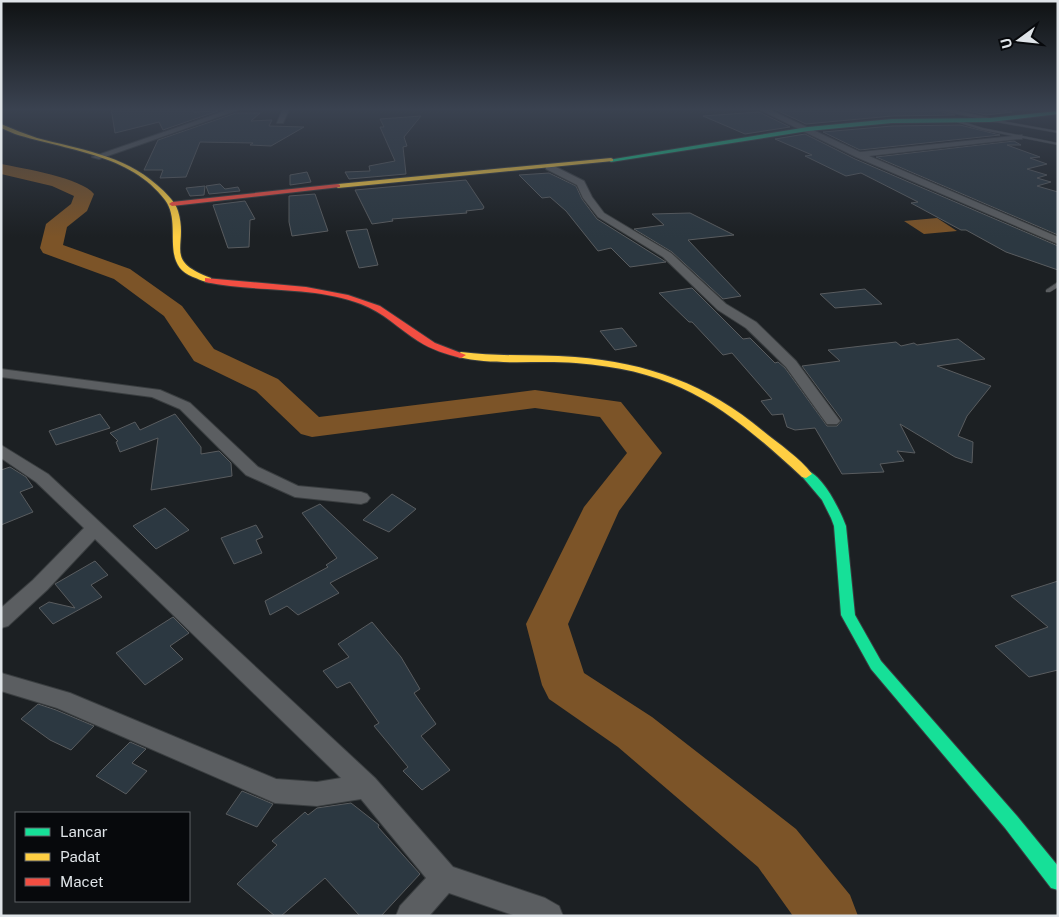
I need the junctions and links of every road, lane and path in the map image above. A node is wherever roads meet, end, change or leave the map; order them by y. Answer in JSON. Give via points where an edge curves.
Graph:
{"nodes":[{"id":1,"x":72,"y":151,"type":"edge"},
{"id":2,"x":114,"y":151,"type":"edge"},
{"id":3,"x":675,"y":151,"type":"edge"},
{"id":4,"x":851,"y":151,"type":"edge"},
{"id":5,"x":896,"y":151,"type":"edge"},
{"id":6,"x":859,"y":155,"type":"junction"},
{"id":7,"x":96,"y":157,"type":"junction"},
{"id":8,"x":549,"y":167,"type":"junction"},
{"id":9,"x":172,"y":204,"type":"junction"},
{"id":10,"x":1058,"y":242,"type":"edge"},
{"id":11,"x":1058,"y":284,"type":"edge"},
{"id":12,"x":1048,"y":291,"type":"dead end"},
{"id":13,"x":1,"y":373,"type":"edge"},
{"id":14,"x":832,"y":421,"type":"dead end"},
{"id":15,"x":1,"y":450,"type":"edge"},
{"id":16,"x":361,"y":498,"type":"dead end"},
{"id":17,"x":94,"y":529,"type":"junction"},
{"id":18,"x":1,"y":620,"type":"edge"},
{"id":19,"x":1,"y":682,"type":"edge"},
{"id":20,"x":366,"y":786,"type":"junction"},
{"id":21,"x":444,"y":878,"type":"junction"},
{"id":22,"x":1058,"y":881,"type":"edge"},
{"id":23,"x":410,"y":916,"type":"edge"},
{"id":24,"x":549,"y":916,"type":"edge"}],
"edges":[{"from":1,"to":7,"type":"street"},
{"from":2,"to":7,"type":"street"},
{"from":3,"to":8,"type":"street"},
{"from":4,"to":6,"type":"street"},
{"from":5,"to":6,"type":"street"},
{"from":6,"to":10,"type":"street"},
{"from":7,"to":9,"type":"street","via":[[133,170]]},
{"from":8,"to":9,"type":"street"},
{"from":8,"to":14,"type":"street","via":[[581,183],[601,215],[667,255],[722,307],[750,325],[791,364]]},
{"from":9,"to":22,"type":"street","via":[[176,258],[181,268],[196,276],[220,282],[354,298],[382,311],[417,340],[440,351],[472,356],[590,360],[651,371],[698,390],[741,418],[820,486],[833,506],[840,526],[848,615],[876,665]]},
{"from":11,"to":12,"type":"lane"},
{"from":13,"to":16,"type":"street","via":[[155,393],[185,406],[252,471],[294,492]]},
{"from":15,"to":17,"type":"street","via":[[42,478]]},
{"from":17,"to":18,"type":"street","via":[[48,578]]},
{"from":17,"to":20,"type":"street"},
{"from":19,"to":20,"type":"street","via":[[62,700],[275,791],[317,794]]},
{"from":20,"to":21,"type":"street"},
{"from":21,"to":23,"type":"street"},
{"from":21,"to":24,"type":"street","via":[[535,908]]}]}
